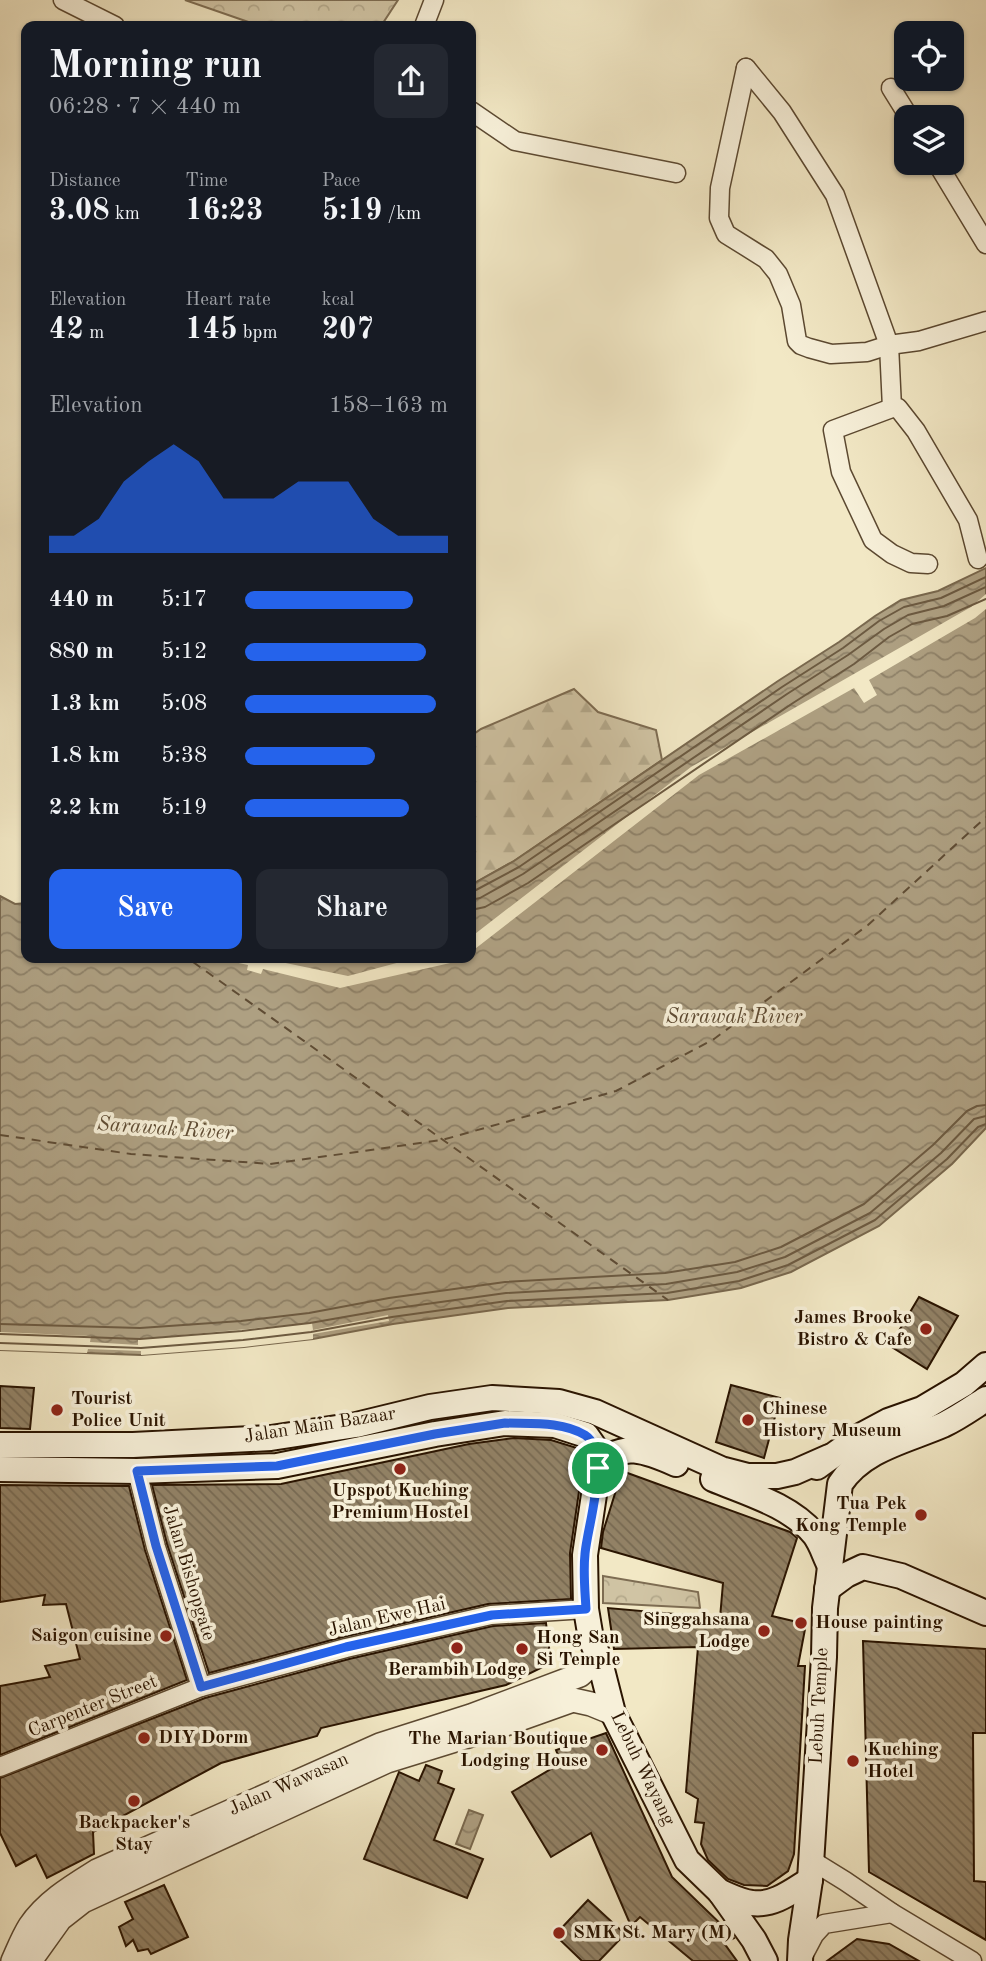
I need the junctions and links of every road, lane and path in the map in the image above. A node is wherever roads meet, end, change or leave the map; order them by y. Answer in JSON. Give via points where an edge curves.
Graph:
{"nodes":[{"id":1,"x":63,"y":0,"type":"edge"},
{"id":2,"x":434,"y":0,"type":"edge"},
{"id":3,"x":105,"y":21,"type":"edge"},
{"id":4,"x":426,"y":21,"type":"edge"},
{"id":5,"x":891,"y":88,"type":"dead end"},
{"id":6,"x":902,"y":105,"type":"edge"},
{"id":7,"x":476,"y":114,"type":"edge"},
{"id":8,"x":676,"y":173,"type":"dead end"},
{"id":9,"x":944,"y":175,"type":"edge"},
{"id":10,"x":986,"y":244,"type":"edge"},
{"id":11,"x":986,"y":321,"type":"edge"},
{"id":12,"x":889,"y":345,"type":"junction"},
{"id":13,"x":892,"y":408,"type":"junction"},
{"id":14,"x":978,"y":559,"type":"dead end"},
{"id":15,"x":928,"y":564,"type":"dead end"},
{"id":16,"x":986,"y":1366,"type":"edge"},
{"id":17,"x":986,"y":1399,"type":"edge"},
{"id":18,"x":635,"y":1429,"type":"junction"},
{"id":19,"x":0,"y":1445,"type":"edge"},
{"id":20,"x":653,"y":1454,"type":"junction"},
{"id":21,"x":829,"y":1457,"type":"junction"},
{"id":22,"x":598,"y":1468,"type":"junction"},
{"id":23,"x":0,"y":1469,"type":"edge"},
{"id":24,"x":137,"y":1471,"type":"junction"},
{"id":25,"x":742,"y":1492,"type":"junction"},
{"id":26,"x":829,"y":1564,"type":"junction"},
{"id":27,"x":827,"y":1589,"type":"junction"},
{"id":28,"x":586,"y":1609,"type":"junction"},
{"id":29,"x":986,"y":1613,"type":"edge"},
{"id":30,"x":599,"y":1658,"type":"junction"},
{"id":31,"x":201,"y":1687,"type":"junction"},
{"id":32,"x":613,"y":1713,"type":"junction"},
{"id":33,"x":0,"y":1767,"type":"edge"},
{"id":34,"x":810,"y":1870,"type":"junction"},
{"id":35,"x":720,"y":1892,"type":"junction"},
{"id":36,"x":892,"y":1913,"type":"junction"},
{"id":37,"x":13,"y":1961,"type":"edge"},
{"id":38,"x":30,"y":1961,"type":"edge"},
{"id":39,"x":765,"y":1961,"type":"edge"},
{"id":40,"x":800,"y":1961,"type":"edge"},
{"id":41,"x":972,"y":1961,"type":"edge"}],
"edges":[{"from":1,"to":3,"type":"street"},
{"from":2,"to":4,"type":"street"},
{"from":5,"to":6,"type":"street"},
{"from":7,"to":8,"type":"street","via":[[515,141]]},
{"from":9,"to":10,"type":"street"},
{"from":11,"to":12,"type":"street"},
{"from":12,"to":12,"type":"street","via":[[835,195],[782,112],[746,68],[720,188],[719,218],[726,234],[766,259],[778,274],[801,345],[831,354],[867,352]]},
{"from":12,"to":13,"type":"street"},
{"from":13,"to":14,"type":"street","via":[[898,408],[916,431],[968,520]]},
{"from":13,"to":15,"type":"street","via":[[833,430],[841,472],[873,540],[911,563]]},
{"from":16,"to":21,"type":"main road","via":[[922,1409],[888,1421]]},
{"from":17,"to":26,"type":"main road","name":"Lebuh Temple","via":[[946,1423],[876,1451],[848,1471],[839,1484]]},
{"from":18,"to":19,"type":"main road","name":"Jalan Main Bazaar","via":[[559,1402],[492,1398],[271,1438]]},
{"from":18,"to":20,"type":"main road"},
{"from":18,"to":21,"type":"main road","name":"Jalan Main Bazaar","via":[[721,1469],[748,1476],[795,1472]]},
{"from":20,"to":22,"type":"main road","via":[[621,1451]]},
{"from":20,"to":25,"type":"main road"},
{"from":21,"to":25,"type":"main road","via":[[784,1487]]},
{"from":22,"to":24,"type":"main road","name":"Jalan Main Bazaar","via":[[586,1435],[555,1425],[505,1423],[277,1466]]},
{"from":22,"to":28,"type":"main road","name":"Lebuh Wayang","via":[[585,1555]]},
{"from":23,"to":24,"type":"main road","name":"Jalan Main Bazaar"},
{"from":24,"to":31,"type":"street","name":"Jalan Bishopgate"},
{"from":25,"to":26,"type":"main road","via":[[804,1524],[816,1536]]},
{"from":26,"to":27,"type":"main road","name":"Lebuh Temple"},
{"from":27,"to":29,"type":"main road","via":[[863,1567],[901,1576]]},
{"from":27,"to":34,"type":"main road","name":"Lebuh Temple"},
{"from":28,"to":30,"type":"main road","name":"Lebuh Wayang"},
{"from":28,"to":31,"type":"street","name":"Jalan Ewe Hai","via":[[492,1615],[346,1647]]},
{"from":30,"to":32,"type":"main road","name":"Lebuh Wayang"},
{"from":30,"to":37,"type":"street","name":"Jalan Wawasan","via":[[580,1675],[380,1745],[97,1871],[39,1914]]},
{"from":31,"to":33,"type":"street","name":"Carpenter Street"},
{"from":32,"to":35,"type":"main road","name":"Lebuh Wayang","via":[[687,1860]]},
{"from":32,"to":38,"type":"street","name":"Jalan Wawasan","via":[[573,1700],[387,1761],[83,1900],[60,1919]]},
{"from":34,"to":35,"type":"main road","via":[[784,1896],[765,1903],[750,1903]]},
{"from":34,"to":36,"type":"street","via":[[845,1881]]},
{"from":34,"to":40,"type":"main road"},
{"from":35,"to":39,"type":"main road","name":"Lebuh Wayang"},
{"from":36,"to":40,"type":"street","via":[[824,1924]]},
{"from":36,"to":41,"type":"street"}]}
